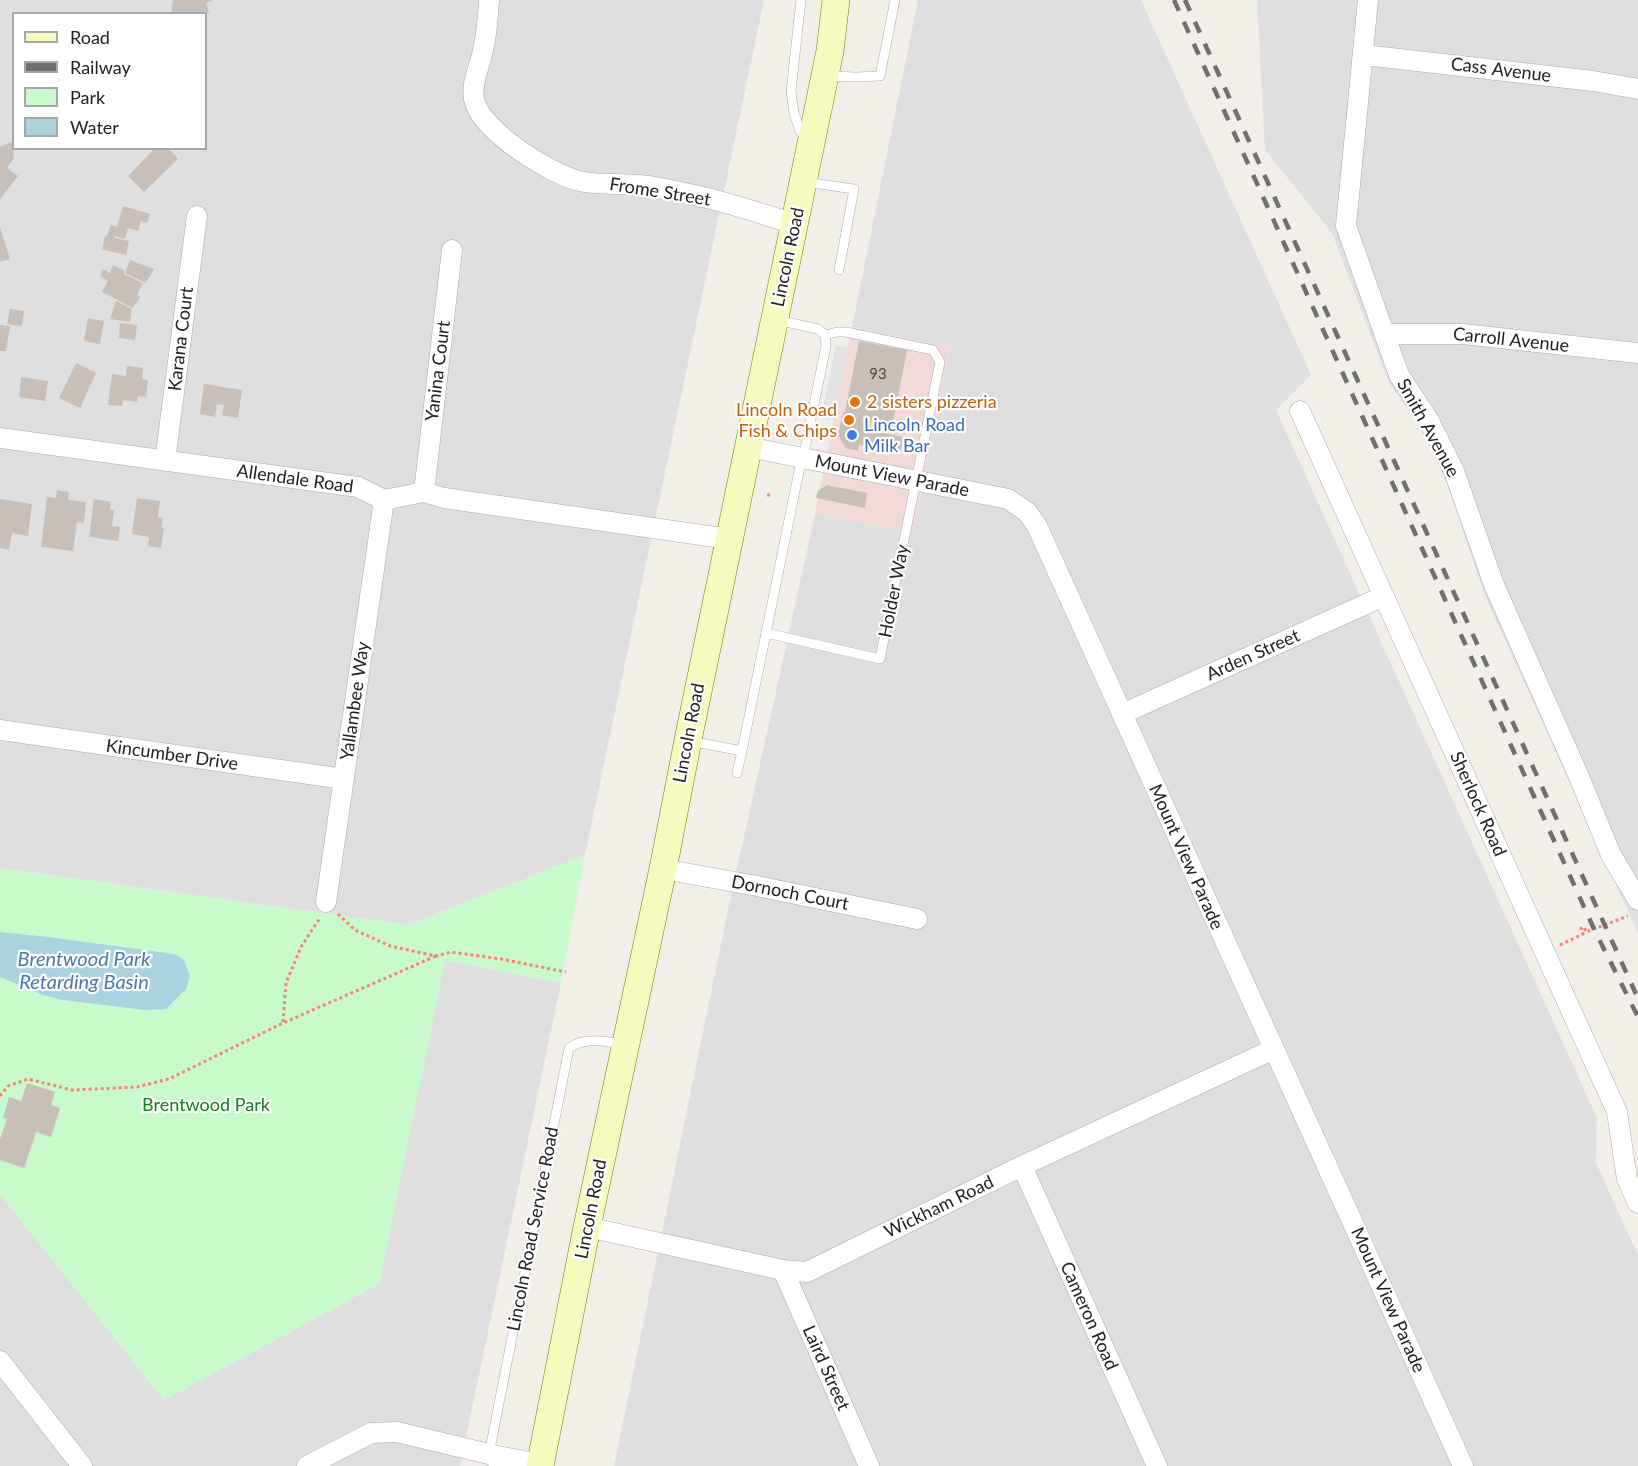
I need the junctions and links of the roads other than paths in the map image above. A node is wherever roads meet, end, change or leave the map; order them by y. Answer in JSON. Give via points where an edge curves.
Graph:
{"nodes":[{"id":1,"x":489,"y":0,"type":"edge"},
{"id":2,"x":801,"y":0,"type":"edge"},
{"id":3,"x":836,"y":0,"type":"edge"},
{"id":4,"x":895,"y":0,"type":"edge"},
{"id":5,"x":1368,"y":0,"type":"edge"},
{"id":6,"x":1364,"y":55,"type":"junction"},
{"id":7,"x":825,"y":76,"type":"junction"},
{"id":8,"x":1638,"y":89,"type":"edge"},
{"id":9,"x":811,"y":143,"type":"junction"},
{"id":10,"x":803,"y":182,"type":"junction"},
{"id":11,"x":197,"y":216,"type":"dead end"},
{"id":12,"x":795,"y":224,"type":"junction"},
{"id":13,"x":452,"y":250,"type":"dead end"},
{"id":14,"x":839,"y":270,"type":"dead end"},
{"id":15,"x":775,"y":320,"type":"junction"},
{"id":16,"x":1384,"y":334,"type":"junction"},
{"id":17,"x":825,"y":335,"type":"junction"},
{"id":18,"x":1638,"y":353,"type":"edge"},
{"id":19,"x":1300,"y":411,"type":"dead end"},
{"id":20,"x":0,"y":438,"type":"edge"},
{"id":21,"x":748,"y":447,"type":"junction"},
{"id":22,"x":802,"y":458,"type":"junction"},
{"id":23,"x":165,"y":461,"type":"junction"},
{"id":24,"x":917,"y":480,"type":"junction"},
{"id":25,"x":424,"y":492,"type":"junction"},
{"id":26,"x":384,"y":500,"type":"junction"},
{"id":27,"x":729,"y":539,"type":"junction"},
{"id":28,"x":1384,"y":596,"type":"junction"},
{"id":29,"x":766,"y":633,"type":"junction"},
{"id":30,"x":1122,"y":714,"type":"junction"},
{"id":31,"x":0,"y":730,"type":"edge"},
{"id":32,"x":688,"y":740,"type":"junction"},
{"id":33,"x":742,"y":751,"type":"junction"},
{"id":34,"x":737,"y":773,"type":"dead end"},
{"id":35,"x":344,"y":779,"type":"junction"},
{"id":36,"x":663,"y":869,"type":"junction"},
{"id":37,"x":326,"y":902,"type":"road end"},
{"id":38,"x":1634,"y":908,"type":"edge"},
{"id":39,"x":917,"y":919,"type":"dead end"},
{"id":40,"x":625,"y":1044,"type":"junction"},
{"id":41,"x":1274,"y":1049,"type":"junction"},
{"id":42,"x":1022,"y":1166,"type":"junction"},
{"id":43,"x":1638,"y":1203,"type":"edge"},
{"id":44,"x":587,"y":1227,"type":"junction"},
{"id":45,"x":783,"y":1270,"type":"junction"},
{"id":46,"x":0,"y":1361,"type":"edge"},
{"id":47,"x":493,"y":1460,"type":"edge"},
{"id":48,"x":540,"y":1465,"type":"edge"},
{"id":49,"x":82,"y":1466,"type":"edge"},
{"id":50,"x":307,"y":1466,"type":"edge"},
{"id":51,"x":869,"y":1466,"type":"edge"},
{"id":52,"x":1157,"y":1466,"type":"edge"},
{"id":53,"x":1463,"y":1466,"type":"edge"}],
"edges":[{"from":1,"to":12,"type":"street","name":"Frome Street","via":[[474,99],[490,126],[529,158],[582,182],[641,185]]},
{"from":2,"to":9,"type":"lane","via":[[791,91],[800,131]]},
{"from":3,"to":7,"type":"main road","name":"Lincoln Road"},
{"from":4,"to":7,"type":"lane","via":[[880,76]]},
{"from":5,"to":6,"type":"street","name":"Smith Avenue"},
{"from":6,"to":8,"type":"street","name":"Cass Avenue"},
{"from":6,"to":16,"type":"street","name":"Smith Avenue","via":[[1346,226]]},
{"from":7,"to":9,"type":"main road","name":"Lincoln Road"},
{"from":9,"to":10,"type":"main road","name":"Lincoln Road"},
{"from":10,"to":12,"type":"main road","name":"Lincoln Road"},
{"from":10,"to":14,"type":"lane","via":[[854,189]]},
{"from":11,"to":23,"type":"street","name":"Karana Court"},
{"from":12,"to":15,"type":"main road","name":"Lincoln Road"},
{"from":13,"to":25,"type":"street","name":"Yanina Court"},
{"from":15,"to":17,"type":"lane","via":[[818,329]]},
{"from":15,"to":21,"type":"main road","name":"Lincoln Road"},
{"from":16,"to":18,"type":"street","name":"Carroll Avenue","via":[[1463,333]]},
{"from":16,"to":38,"type":"street","name":"Smith Avenue","via":[[1399,375],[1429,421],[1454,471],[1494,585]]},
{"from":17,"to":22,"type":"lane","via":[[826,346]]},
{"from":17,"to":24,"type":"lane","via":[[846,332],[933,350],[940,362]]},
{"from":19,"to":28,"type":"street","name":"Sherlock Road"},
{"from":20,"to":23,"type":"street","name":"Allendale Road"},
{"from":21,"to":22,"type":"street","name":"Mount View Parade"},
{"from":21,"to":27,"type":"main road","name":"Lincoln Road"},
{"from":22,"to":24,"type":"street","name":"Mount View Parade"},
{"from":22,"to":29,"type":"lane"},
{"from":23,"to":26,"type":"street","name":"Allendale Road","via":[[358,487]]},
{"from":24,"to":29,"type":"lane","name":"Holder Way","via":[[880,659]]},
{"from":24,"to":30,"type":"street","name":"Mount View Parade","via":[[1008,499],[1027,512],[1037,526]]},
{"from":25,"to":26,"type":"street"},
{"from":25,"to":27,"type":"street"},
{"from":26,"to":35,"type":"street","name":"Yallambee Way"},
{"from":27,"to":32,"type":"main road","name":"Lincoln Road"},
{"from":28,"to":30,"type":"street","name":"Arden Street"},
{"from":28,"to":43,"type":"street","name":"Sherlock Road","via":[[1617,1112],[1627,1179]]},
{"from":29,"to":33,"type":"lane"},
{"from":30,"to":41,"type":"street","name":"Mount View Parade"},
{"from":31,"to":35,"type":"street","name":"Kincumber Drive"},
{"from":32,"to":33,"type":"lane"},
{"from":32,"to":36,"type":"main road","name":"Lincoln Road"},
{"from":33,"to":34,"type":"lane"},
{"from":35,"to":37,"type":"street","name":"Yallambee Way"},
{"from":36,"to":39,"type":"street","name":"Dornoch Court"},
{"from":36,"to":40,"type":"main road","name":"Lincoln Road"},
{"from":40,"to":44,"type":"main road","name":"Lincoln Road"},
{"from":40,"to":47,"type":"lane","name":"Lincoln Road Service Road","via":[[599,1040],[576,1043],[569,1048],[491,1444]]},
{"from":41,"to":42,"type":"street","name":"Wickham Road"},
{"from":41,"to":53,"type":"street","name":"Mount View Parade"},
{"from":42,"to":45,"type":"street","name":"Wickham Road","via":[[807,1272]]},
{"from":42,"to":52,"type":"street","name":"Cameron Road"},
{"from":44,"to":45,"type":"street","name":"Wickham Road"},
{"from":44,"to":48,"type":"main road","name":"Lincoln Road"},
{"from":45,"to":51,"type":"street","name":"Laird Street"},
{"from":46,"to":49,"type":"street"},
{"from":47,"to":48,"type":"street"},
{"from":47,"to":50,"type":"street","via":[[397,1432],[371,1433]]}]}
